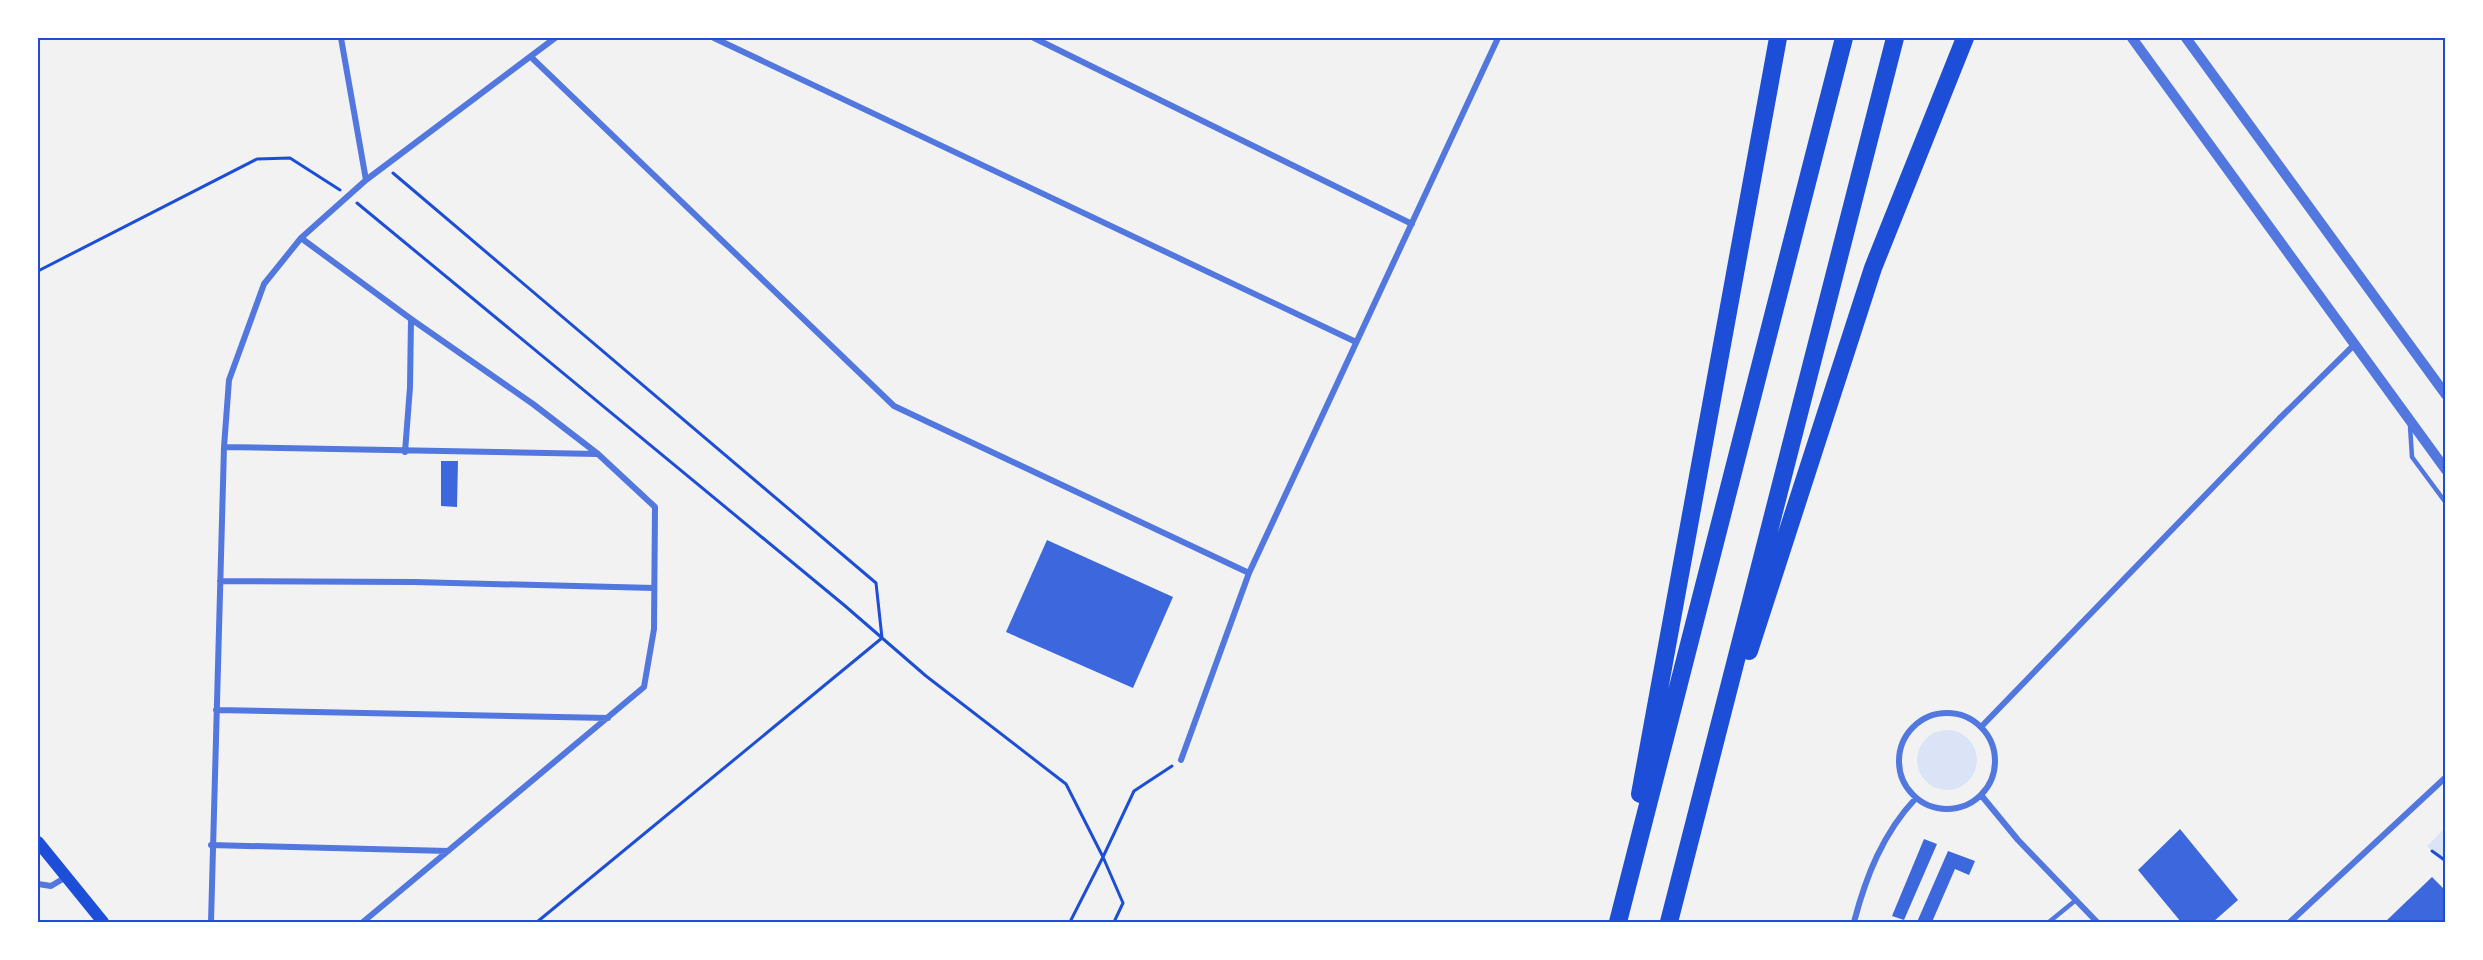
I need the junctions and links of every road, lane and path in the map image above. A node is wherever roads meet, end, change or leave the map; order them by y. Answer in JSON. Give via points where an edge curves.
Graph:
{"nodes":[{"id":1,"x":341,"y":38,"type":"edge"},
{"id":2,"x":555,"y":38,"type":"edge"},
{"id":3,"x":714,"y":38,"type":"edge"},
{"id":4,"x":1034,"y":38,"type":"edge"},
{"id":5,"x":1498,"y":38,"type":"edge"},
{"id":6,"x":1778,"y":38,"type":"edge"},
{"id":7,"x":1844,"y":38,"type":"edge"},
{"id":8,"x":1965,"y":38,"type":"edge"},
{"id":9,"x":2132,"y":38,"type":"edge"},
{"id":10,"x":2186,"y":38,"type":"edge"},
{"id":11,"x":1894,"y":40,"type":"edge"},
{"id":12,"x":531,"y":57,"type":"junction"},
{"id":13,"x":384,"y":166,"type":"junction"},
{"id":14,"x":366,"y":180,"type":"junction"},
{"id":15,"x":348,"y":195,"type":"junction"},
{"id":16,"x":1412,"y":224,"type":"junction"},
{"id":17,"x":301,"y":238,"type":"junction"},
{"id":18,"x":38,"y":271,"type":"edge"},
{"id":19,"x":411,"y":319,"type":"junction"},
{"id":20,"x":1356,"y":342,"type":"junction"},
{"id":21,"x":2356,"y":344,"type":"junction"},
{"id":22,"x":2445,"y":395,"type":"edge"},
{"id":23,"x":2409,"y":420,"type":"junction"},
{"id":24,"x":224,"y":447,"type":"junction"},
{"id":25,"x":405,"y":452,"type":"junction"},
{"id":26,"x":598,"y":454,"type":"junction"},
{"id":27,"x":2445,"y":470,"type":"edge"},
{"id":28,"x":2445,"y":503,"type":"edge"},
{"id":29,"x":1249,"y":573,"type":"junction"},
{"id":30,"x":220,"y":581,"type":"junction"},
{"id":31,"x":654,"y":588,"type":"junction"},
{"id":32,"x":882,"y":638,"type":"junction"},
{"id":33,"x":216,"y":710,"type":"junction"},
{"id":34,"x":609,"y":718,"type":"junction"},
{"id":35,"x":1981,"y":727,"type":"junction"},
{"id":36,"x":1181,"y":760,"type":"joint"},
{"id":37,"x":2445,"y":777,"type":"edge"},
{"id":38,"x":1982,"y":795,"type":"junction"},
{"id":39,"x":1916,"y":798,"type":"junction"},
{"id":40,"x":1695,"y":821,"type":"junction"},
{"id":41,"x":38,"y":842,"type":"edge"},
{"id":42,"x":212,"y":845,"type":"junction"},
{"id":43,"x":448,"y":851,"type":"junction"},
{"id":44,"x":2432,"y":851,"type":"dead end"},
{"id":45,"x":1103,"y":857,"type":"junction"},
{"id":46,"x":2445,"y":861,"type":"edge"},
{"id":47,"x":66,"y":877,"type":"junction"},
{"id":48,"x":38,"y":884,"type":"edge"},
{"id":49,"x":2076,"y":900,"type":"junction"},
{"id":50,"x":103,"y":922,"type":"edge"},
{"id":51,"x":211,"y":922,"type":"edge"},
{"id":52,"x":363,"y":922,"type":"edge"},
{"id":53,"x":537,"y":922,"type":"edge"},
{"id":54,"x":1070,"y":922,"type":"edge"},
{"id":55,"x":1114,"y":922,"type":"edge"},
{"id":56,"x":1617,"y":922,"type":"edge"},
{"id":57,"x":1669,"y":922,"type":"edge"},
{"id":58,"x":1854,"y":922,"type":"edge"},
{"id":59,"x":2049,"y":922,"type":"edge"},
{"id":60,"x":2097,"y":922,"type":"edge"},
{"id":61,"x":2290,"y":922,"type":"edge"}],
"edges":[{"from":1,"to":14,"type":"street"},
{"from":2,"to":12,"type":"street"},
{"from":3,"to":20,"type":"street"},
{"from":4,"to":16,"type":"street"},
{"from":5,"to":16,"type":"street"},
{"from":6,"to":56,"type":"highway"},
{"from":7,"to":56,"type":"highway"},
{"from":8,"to":40,"type":"highway","via":[[1873,268]]},
{"from":9,"to":21,"type":"street"},
{"from":10,"to":22,"type":"street"},
{"from":11,"to":40,"type":"highway"},
{"from":12,"to":13,"type":"street"},
{"from":12,"to":29,"type":"street","via":[[894,406]]},
{"from":13,"to":14,"type":"street"},
{"from":13,"to":32,"type":"path","via":[[876,584]]},
{"from":14,"to":15,"type":"street"},
{"from":15,"to":17,"type":"street"},
{"from":15,"to":18,"type":"path","via":[[290,158],[257,159]]},
{"from":15,"to":32,"type":"path"},
{"from":16,"to":20,"type":"street"},
{"from":17,"to":19,"type":"street"},
{"from":17,"to":24,"type":"street","via":[[264,284],[229,380]]},
{"from":19,"to":25,"type":"street"},
{"from":19,"to":26,"type":"street"},
{"from":20,"to":29,"type":"street"},
{"from":21,"to":23,"type":"street"},
{"from":21,"to":35,"type":"street","via":[[2270,427]]},
{"from":23,"to":27,"type":"street"},
{"from":23,"to":28,"type":"lane","via":[[2412,457]]},
{"from":24,"to":25,"type":"street"},
{"from":24,"to":30,"type":"street"},
{"from":25,"to":26,"type":"street"},
{"from":26,"to":31,"type":"street","via":[[655,507]]},
{"from":29,"to":36,"type":"street"},
{"from":30,"to":31,"type":"street"},
{"from":30,"to":33,"type":"street"},
{"from":31,"to":34,"type":"street","via":[[654,629],[644,687]]},
{"from":32,"to":45,"type":"path","via":[[1066,784]]},
{"from":32,"to":53,"type":"path"},
{"from":33,"to":34,"type":"street"},
{"from":33,"to":42,"type":"street"},
{"from":34,"to":43,"type":"street"},
{"from":35,"to":38,"type":"street","via":[[1990,739],[1995,761],[1990,783]]},
{"from":35,"to":39,"type":"street","via":[[1954,713],[1924,719],[1912,728],[1904,741],[1900,771]]},
{"from":36,"to":45,"type":"path","via":[[1134,791]]},
{"from":37,"to":61,"type":"street"},
{"from":38,"to":39,"type":"street","via":[[1954,809],[1934,807]]},
{"from":38,"to":49,"type":"street","via":[[2018,840]]},
{"from":39,"to":58,"type":"street","via":[[1875,856]]},
{"from":40,"to":57,"type":"highway"},
{"from":41,"to":47,"type":"main road"},
{"from":42,"to":43,"type":"street"},
{"from":42,"to":51,"type":"street"},
{"from":43,"to":52,"type":"street"},
{"from":44,"to":46,"type":"path"},
{"from":45,"to":54,"type":"path"},
{"from":45,"to":55,"type":"path","via":[[1123,903]]},
{"from":47,"to":48,"type":"street","via":[[51,886]]},
{"from":47,"to":50,"type":"main road"},
{"from":49,"to":59,"type":"lane"},
{"from":49,"to":60,"type":"street"}]}
